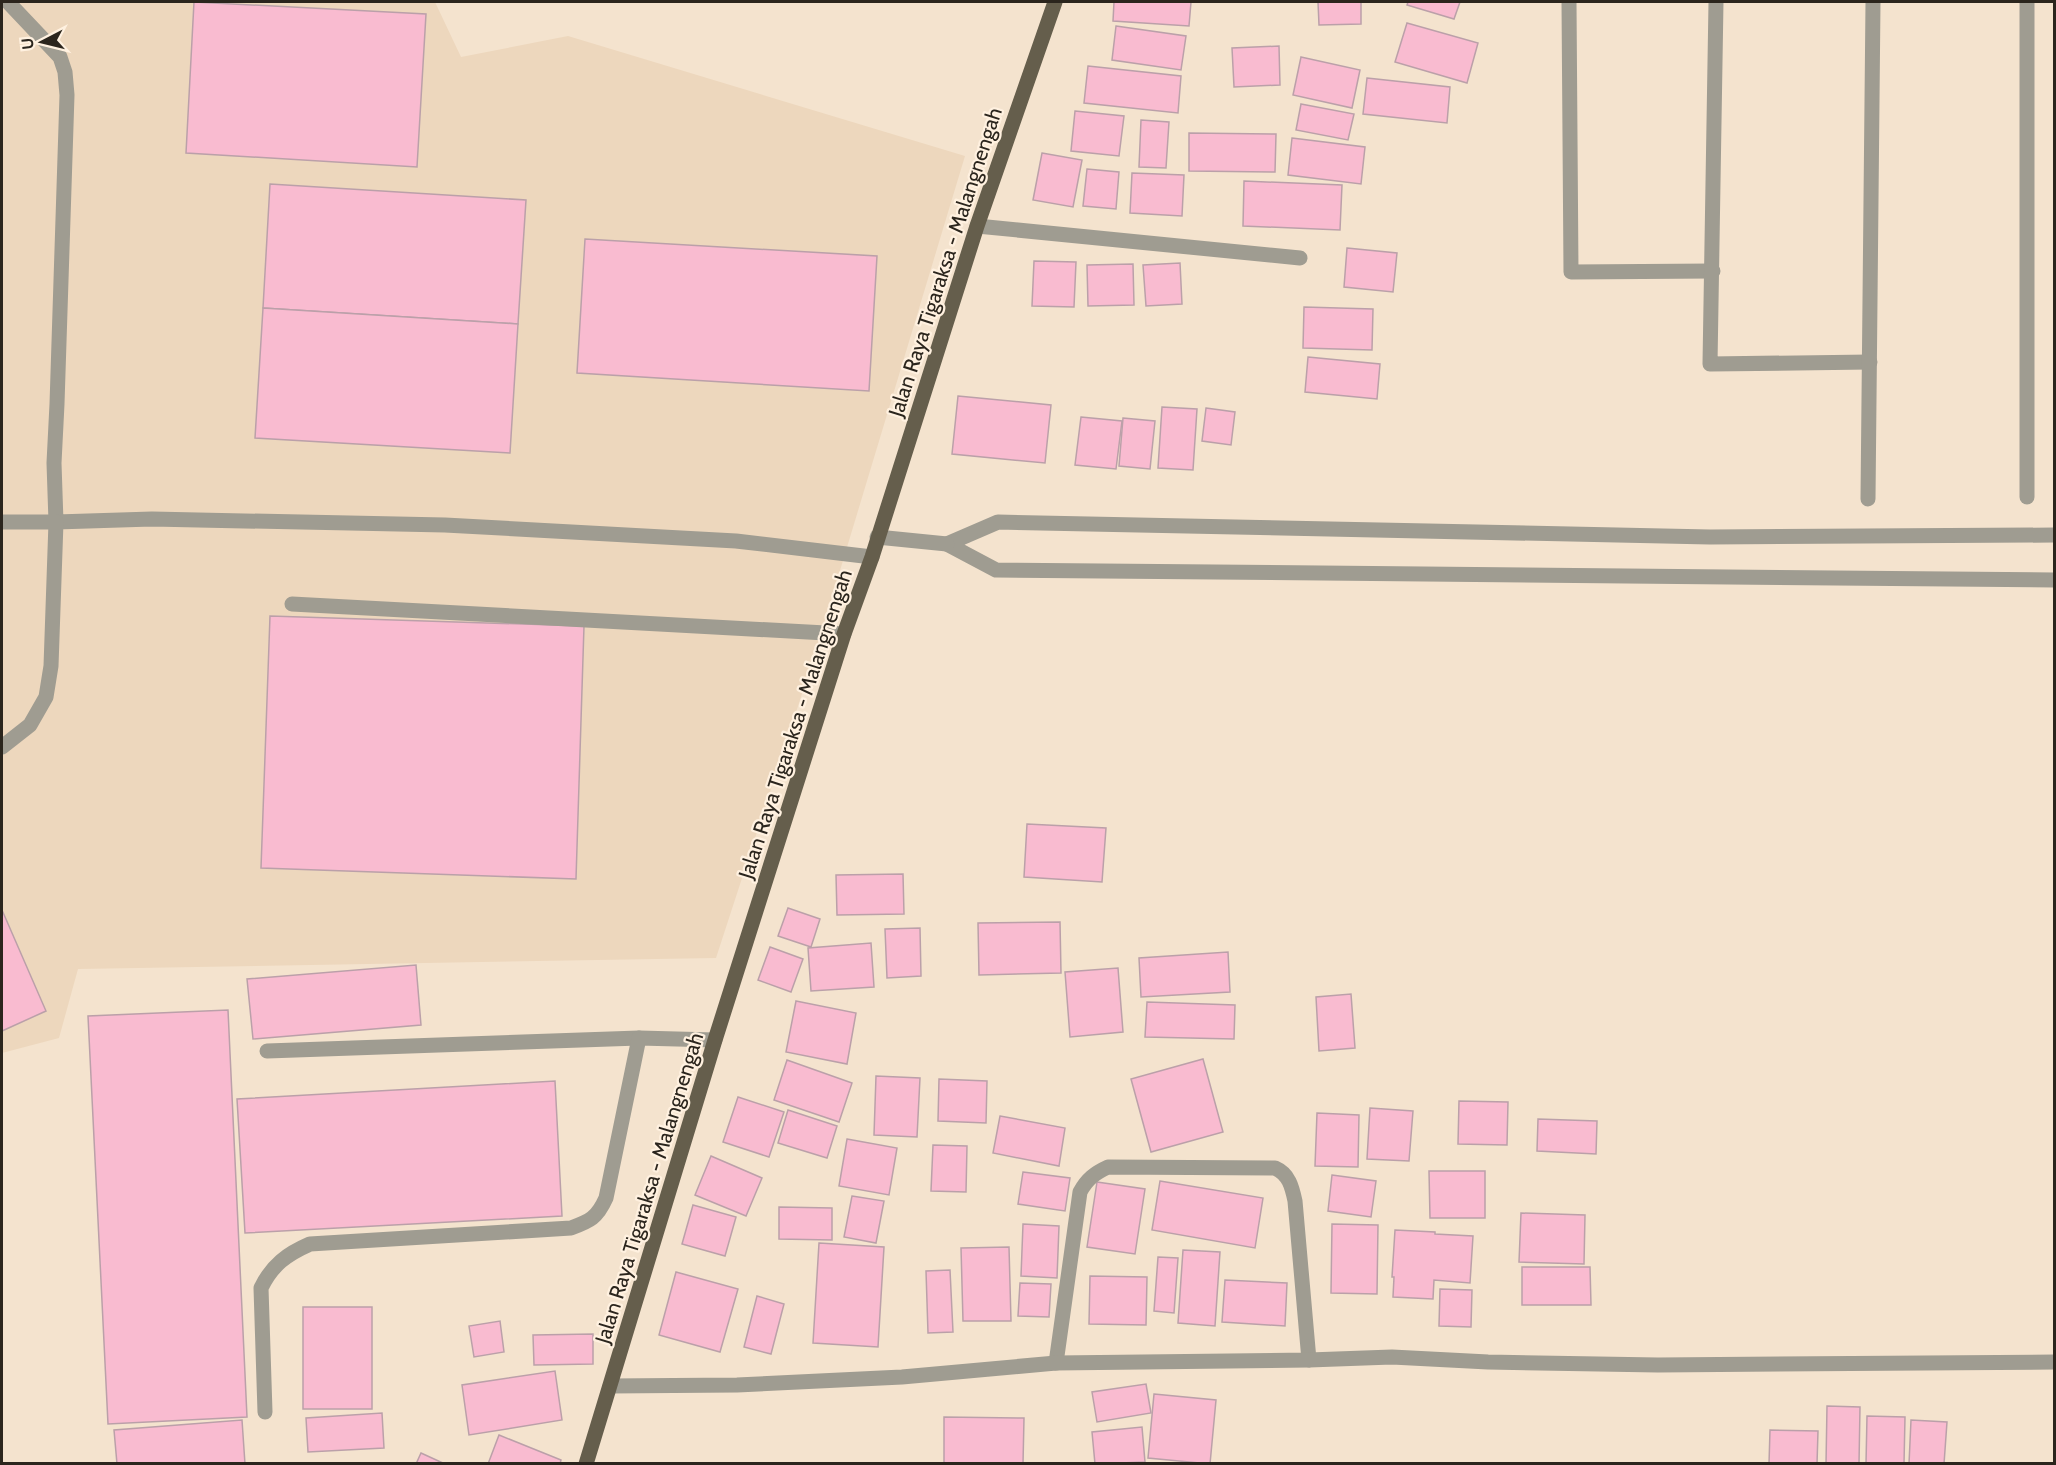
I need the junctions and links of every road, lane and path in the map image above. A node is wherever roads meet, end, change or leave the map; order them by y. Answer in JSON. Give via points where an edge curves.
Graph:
{"nodes":[{"id":1,"x":8,"y":2,"type":"edge"},
{"id":2,"x":1055,"y":2,"type":"edge"},
{"id":3,"x":1569,"y":2,"type":"edge"},
{"id":4,"x":1716,"y":2,"type":"edge"},
{"id":5,"x":1873,"y":2,"type":"edge"},
{"id":6,"x":2027,"y":2,"type":"edge"},
{"id":7,"x":977,"y":226,"type":"junction"},
{"id":8,"x":1300,"y":258,"type":"dead end"},
{"id":9,"x":1713,"y":271,"type":"junction"},
{"id":10,"x":1870,"y":362,"type":"junction"},
{"id":11,"x":2028,"y":497,"type":"dead end"},
{"id":12,"x":1868,"y":499,"type":"dead end"},
{"id":13,"x":2,"y":522,"type":"edge"},
{"id":14,"x":57,"y":522,"type":"junction"},
{"id":15,"x":2055,"y":535,"type":"edge"},
{"id":16,"x":878,"y":537,"type":"junction"},
{"id":17,"x":947,"y":544,"type":"junction"},
{"id":18,"x":872,"y":557,"type":"junction"},
{"id":19,"x":2055,"y":580,"type":"edge"},
{"id":20,"x":292,"y":604,"type":"dead end"},
{"id":21,"x":844,"y":634,"type":"junction"},
{"id":22,"x":2,"y":747,"type":"edge"},
{"id":23,"x":639,"y":1038,"type":"junction"},
{"id":24,"x":715,"y":1040,"type":"junction"},
{"id":25,"x":267,"y":1051,"type":"dead end"},
{"id":26,"x":1309,"y":1360,"type":"junction"},
{"id":27,"x":2055,"y":1362,"type":"edge"},
{"id":28,"x":1056,"y":1363,"type":"junction"},
{"id":29,"x":610,"y":1386,"type":"junction"},
{"id":30,"x":265,"y":1412,"type":"dead end"},
{"id":31,"x":586,"y":1464,"type":"edge"}],
"edges":[{"from":1,"to":14,"type":"street","via":[[60,57],[65,72],[54,463]]},
{"from":2,"to":7,"type":"main road","name":"Jalan Raya Tigaraksa - Malangnengah"},
{"from":3,"to":9,"type":"street","via":[[1571,272]]},
{"from":4,"to":9,"type":"street"},
{"from":5,"to":10,"type":"street"},
{"from":6,"to":11,"type":"street"},
{"from":7,"to":8,"type":"street"},
{"from":7,"to":16,"type":"main road","name":"Jalan Raya Tigaraksa - Malangnengah"},
{"from":9,"to":10,"type":"street","via":[[1710,364]]},
{"from":10,"to":12,"type":"street"},
{"from":13,"to":14,"type":"street"},
{"from":14,"to":18,"type":"street","via":[[152,519],[445,525],[736,541]]},
{"from":14,"to":22,"type":"street","via":[[51,666],[46,697],[30,725]]},
{"from":15,"to":17,"type":"street","via":[[1710,537],[998,522]]},
{"from":16,"to":17,"type":"street"},
{"from":16,"to":18,"type":"main road","name":"Jalan Raya Tigaraksa - Malangnengah"},
{"from":17,"to":19,"type":"street","via":[[996,570]]},
{"from":18,"to":21,"type":"main road","name":"Jalan Raya Tigaraksa - Malangnengah"},
{"from":20,"to":21,"type":"street"},
{"from":21,"to":24,"type":"main road","name":"Jalan Raya Tigaraksa - Malangnengah"},
{"from":23,"to":24,"type":"street"},
{"from":23,"to":25,"type":"street"},
{"from":23,"to":30,"type":"street","via":[[606,1198],[599,1213],[588,1222],[571,1228],[310,1244],[278,1262],[261,1288]]},
{"from":24,"to":29,"type":"main road","name":"Jalan Raya Tigaraksa - Malangnengah"},
{"from":26,"to":27,"type":"street","via":[[1392,1357],[1658,1365]]},
{"from":26,"to":28,"type":"street"},
{"from":26,"to":28,"type":"street","via":[[1295,1201],[1283,1171],[1108,1167],[1086,1181],[1080,1192]]},
{"from":28,"to":29,"type":"street","via":[[902,1377]]},
{"from":29,"to":31,"type":"main road","name":"Jalan Raya Tigaraksa - Malangnengah"}]}
